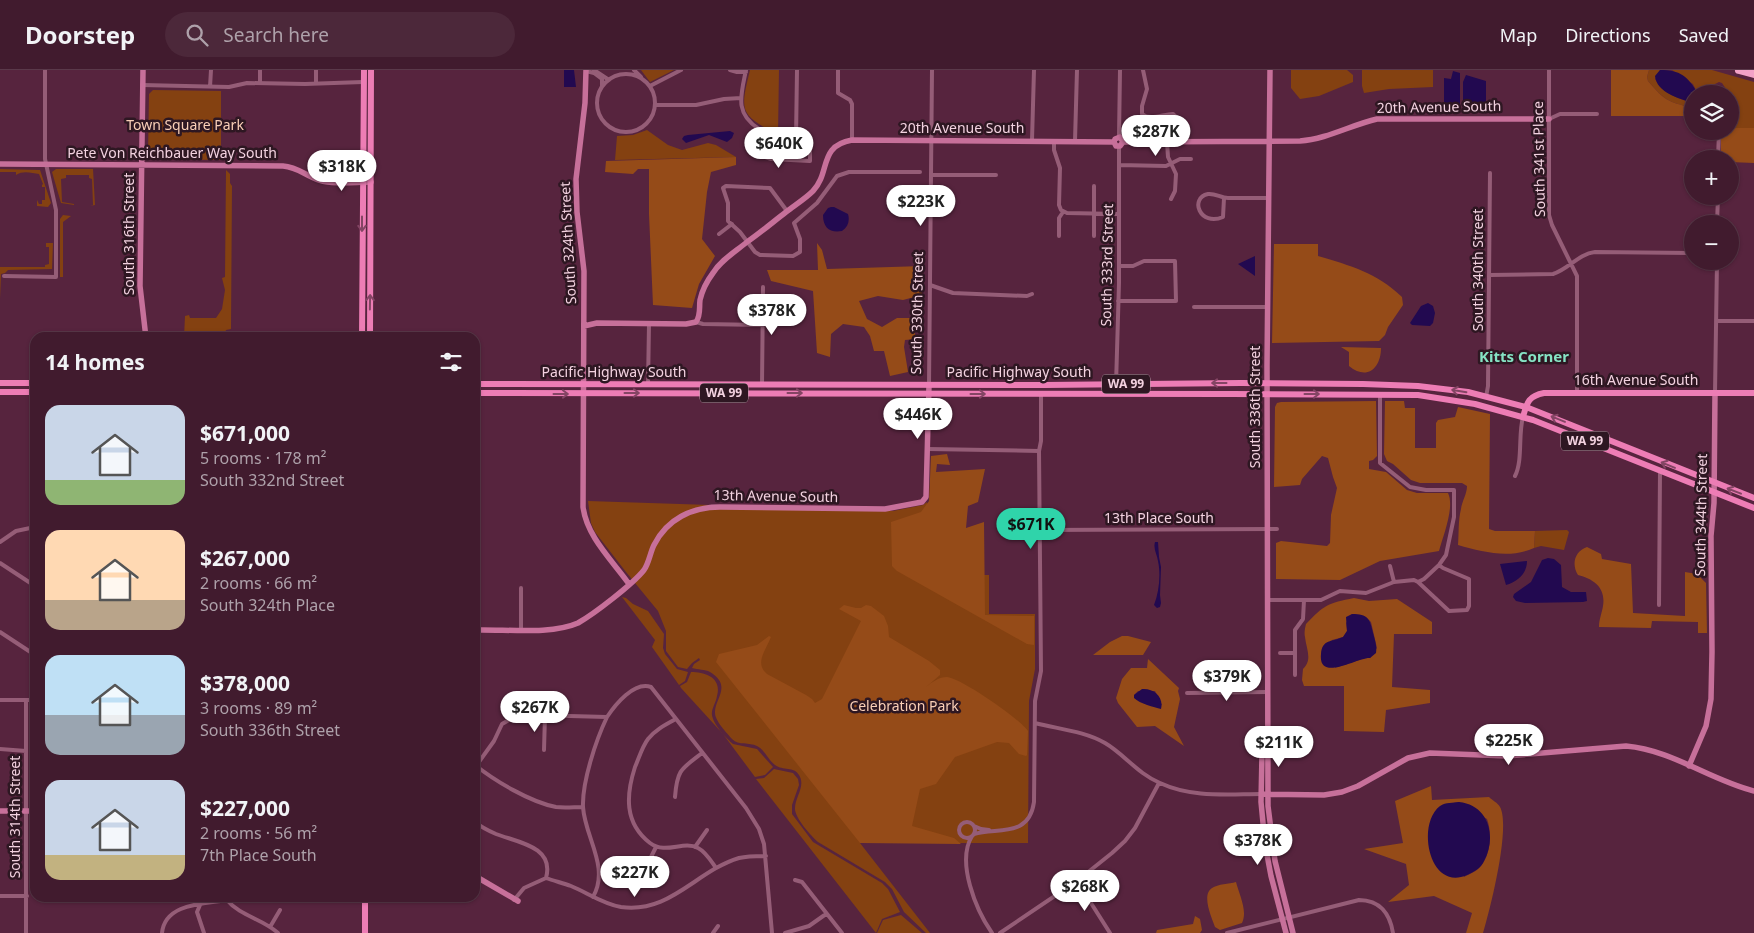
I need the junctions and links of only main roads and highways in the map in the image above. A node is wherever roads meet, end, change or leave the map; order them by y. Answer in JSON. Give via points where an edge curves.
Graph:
{"nodes":[{"id":1,"x":364,"y":70,"type":"edge"},
{"id":2,"x":367,"y":70,"type":"edge"},
{"id":3,"x":1739,"y":70,"type":"edge"},
{"id":4,"x":371,"y":74,"type":"edge"},
{"id":5,"x":1754,"y":74,"type":"edge"},
{"id":6,"x":363,"y":82,"type":"junction"},
{"id":7,"x":371,"y":118,"type":"junction"},
{"id":8,"x":362,"y":246,"type":"junction"},
{"id":9,"x":370,"y":277,"type":"junction"},
{"id":10,"x":362,"y":332,"type":"edge"},
{"id":11,"x":370,"y":332,"type":"edge"},
{"id":12,"x":0,"y":383,"type":"edge"},
{"id":13,"x":30,"y":383,"type":"edge"},
{"id":14,"x":480,"y":384,"type":"edge"},
{"id":15,"x":1396,"y":384,"type":"junction"},
{"id":16,"x":514,"y":385,"type":"junction"},
{"id":17,"x":1083,"y":385,"type":"junction"},
{"id":18,"x":1116,"y":385,"type":"junction"},
{"id":19,"x":30,"y":387,"type":"edge"},
{"id":20,"x":480,"y":388,"type":"edge"},
{"id":21,"x":0,"y":392,"type":"edge"},
{"id":22,"x":24,"y":392,"type":"junction"},
{"id":23,"x":30,"y":392,"type":"edge"},
{"id":24,"x":480,"y":393,"type":"edge"},
{"id":25,"x":1754,"y":393,"type":"edge"},
{"id":26,"x":1041,"y":394,"type":"junction"},
{"id":27,"x":1069,"y":394,"type":"junction"},
{"id":28,"x":1356,"y":394,"type":"junction"},
{"id":29,"x":1526,"y":407,"type":"junction"},
{"id":30,"x":1523,"y":417,"type":"junction"},
{"id":31,"x":1754,"y":498,"type":"edge"},
{"id":32,"x":1754,"y":508,"type":"edge"},
{"id":33,"x":365,"y":902,"type":"edge"},
{"id":34,"x":365,"y":933,"type":"edge"}],
"edges":[{"from":1,"to":6,"type":"main road"},
{"from":2,"to":4,"type":"main road","via":[[368,75]]},
{"from":3,"to":5,"type":"highway"},
{"from":4,"to":7,"type":"main road"},
{"from":6,"to":7,"type":"main road","via":[[368,85]]},
{"from":6,"to":8,"type":"main road","one_way":true},
{"from":7,"to":9,"type":"main road"},
{"from":8,"to":9,"type":"main road","via":[[366,275]]},
{"from":8,"to":10,"type":"main road"},
{"from":11,"to":9,"type":"main road","one_way":true},
{"from":12,"to":13,"type":"main road"},
{"from":14,"to":16,"type":"main road","name":"Pacific Highway South","number":"WA 99"},
{"from":15,"to":18,"type":"main road","name":"Pacific Highway South","number":"WA 99","one_way":true},
{"from":15,"to":28,"type":"main road","via":[[1393,390]]},
{"from":29,"to":15,"type":"main road","name":"Pacific Highway South","number":"WA 99","one_way":true,"via":[[1486,396]]},
{"from":16,"to":17,"type":"main road","name":"Pacific Highway South","number":"WA 99"},
{"from":16,"to":20,"type":"main road"},
{"from":17,"to":18,"type":"main road","name":"Pacific Highway South","number":"WA 99"},
{"from":17,"to":26,"type":"main road","via":[[1044,389]]},
{"from":18,"to":27,"type":"main road","via":[[1112,390]]},
{"from":19,"to":22,"type":"main road"},
{"from":21,"to":22,"type":"main road"},
{"from":22,"to":23,"type":"main road"},
{"from":24,"to":26,"type":"main road","name":"Pacific Highway South","number":"WA 99","one_way":true},
{"from":25,"to":29,"type":"main road","name":"16th Avenue South","via":[[1536,394]]},
{"from":26,"to":27,"type":"main road","name":"Pacific Highway South","number":"WA 99"},
{"from":27,"to":28,"type":"main road","name":"Pacific Highway South","number":"WA 99","one_way":true},
{"from":28,"to":30,"type":"main road","name":"Pacific Highway South","number":"WA 99","via":[[1433,397]]},
{"from":29,"to":30,"type":"main road"},
{"from":31,"to":29,"type":"main road","name":"Pacific Highway South","number":"WA 99","one_way":true},
{"from":30,"to":32,"type":"main road","name":"Pacific Highway South","number":"WA 99"},
{"from":33,"to":34,"type":"main road"}]}
